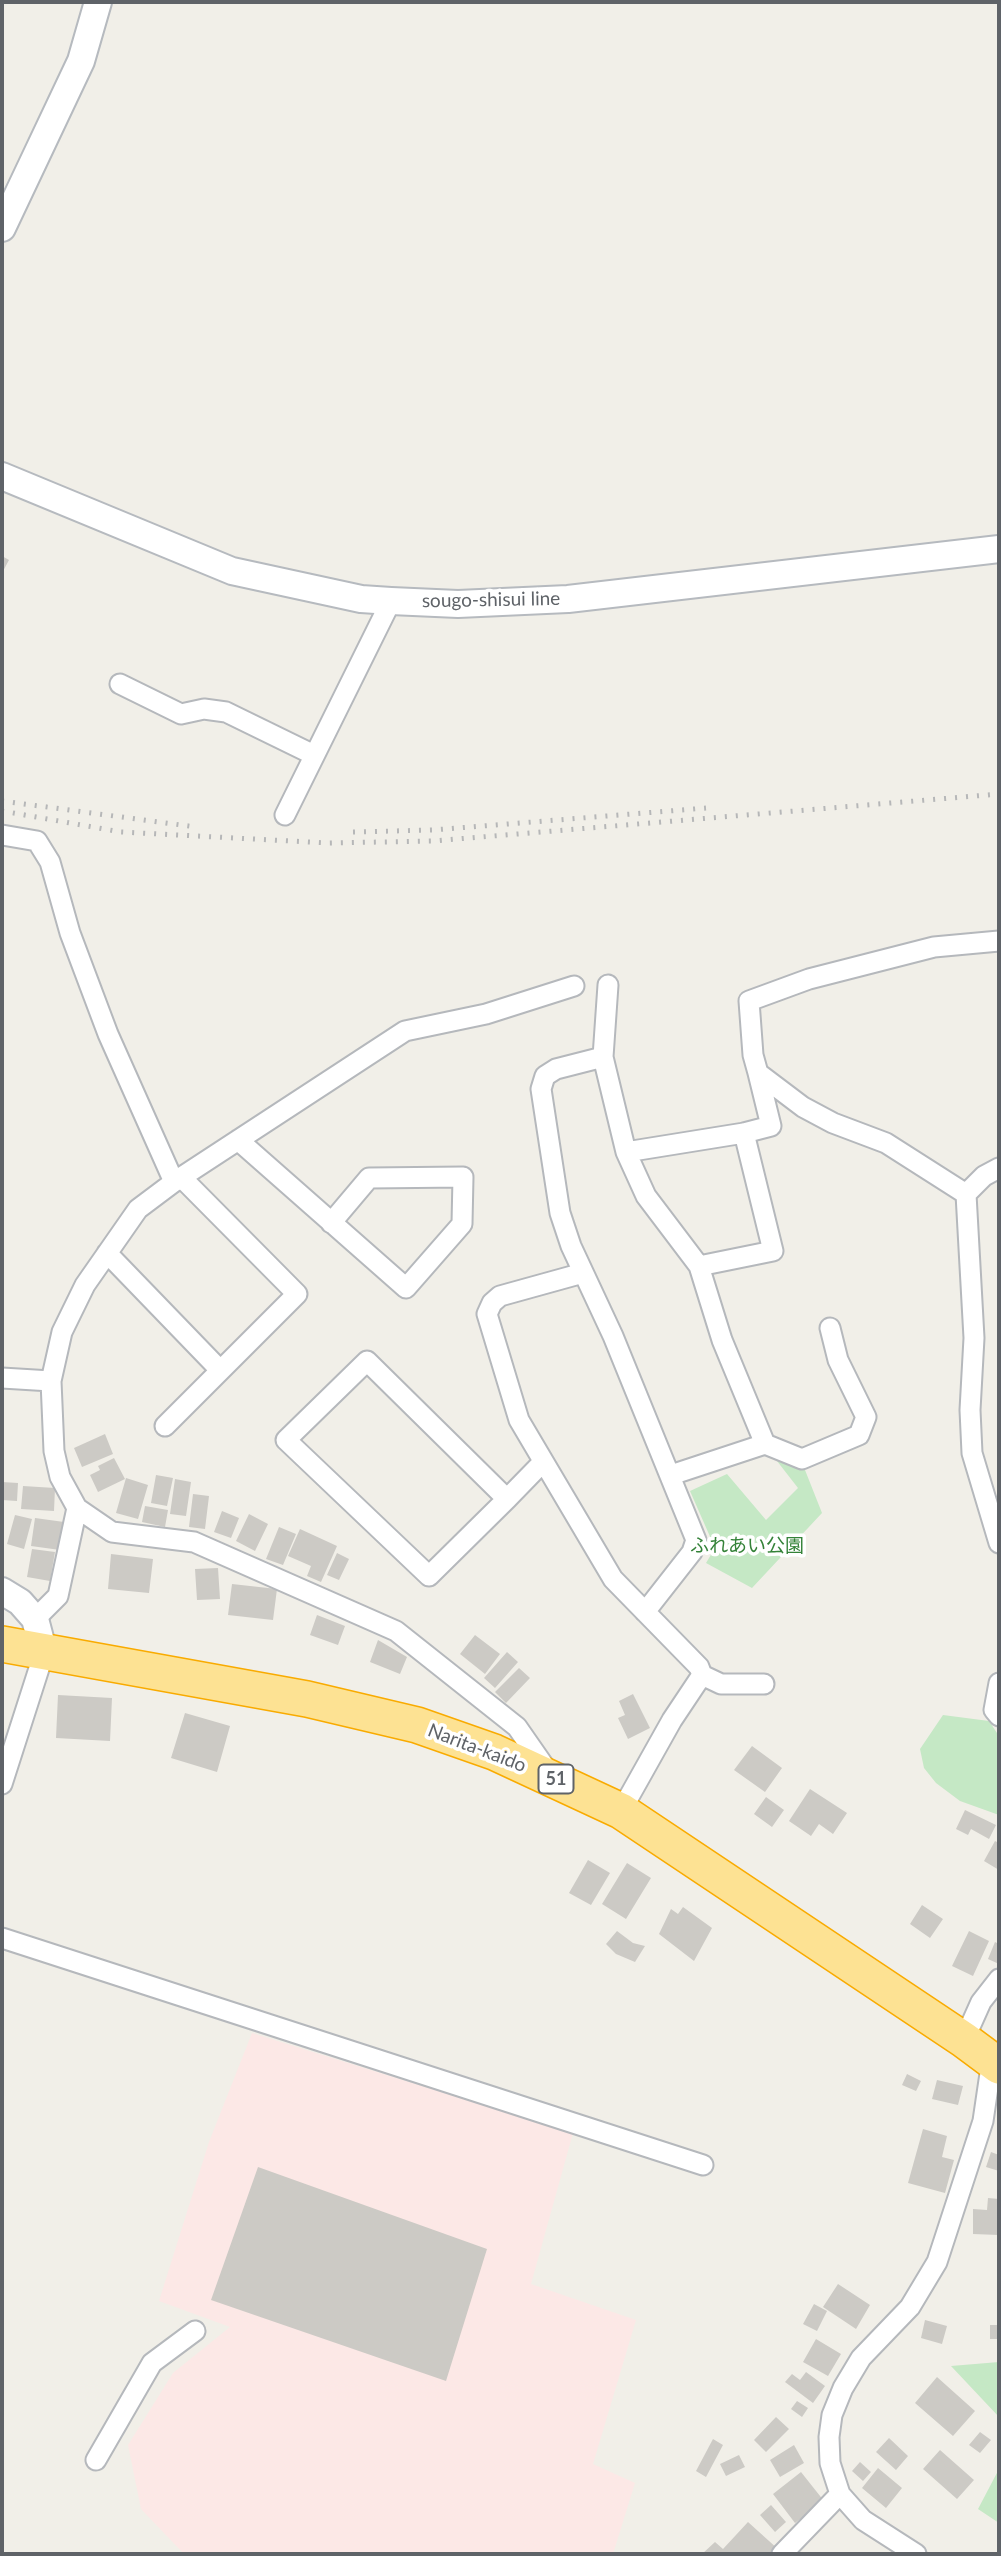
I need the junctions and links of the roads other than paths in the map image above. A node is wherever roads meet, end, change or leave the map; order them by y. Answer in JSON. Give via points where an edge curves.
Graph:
{"nodes":[{"id":1,"x":98,"y":2,"type":"edge"},
{"id":2,"x":2,"y":228,"type":"edge"},
{"id":3,"x":2,"y":475,"type":"edge"},
{"id":4,"x":999,"y":549,"type":"edge"},
{"id":5,"x":391,"y":601,"type":"junction"},
{"id":6,"x":120,"y":684,"type":"dead end"},
{"id":7,"x":314,"y":755,"type":"junction"},
{"id":8,"x":285,"y":814,"type":"dead end"},
{"id":9,"x":2,"y":835,"type":"edge"},
{"id":10,"x":999,"y":941,"type":"edge"},
{"id":11,"x":608,"y":985,"type":"dead end"},
{"id":12,"x":574,"y":986,"type":"dead end"},
{"id":13,"x":603,"y":1057,"type":"junction"},
{"id":14,"x":758,"y":1073,"type":"junction"},
{"id":15,"x":744,"y":1133,"type":"junction"},
{"id":16,"x":238,"y":1140,"type":"junction"},
{"id":17,"x":626,"y":1152,"type":"junction"},
{"id":18,"x":999,"y":1168,"type":"edge"},
{"id":19,"x":177,"y":1180,"type":"junction"},
{"id":20,"x":966,"y":1194,"type":"junction"},
{"id":21,"x":331,"y":1223,"type":"junction"},
{"id":22,"x":107,"y":1253,"type":"junction"},
{"id":23,"x":699,"y":1266,"type":"junction"},
{"id":24,"x":583,"y":1273,"type":"junction"},
{"id":25,"x":830,"y":1328,"type":"dead end"},
{"id":26,"x":220,"y":1370,"type":"junction"},
{"id":27,"x":2,"y":1378,"type":"edge"},
{"id":28,"x":51,"y":1381,"type":"junction"},
{"id":29,"x":165,"y":1426,"type":"dead end"},
{"id":30,"x":765,"y":1444,"type":"junction"},
{"id":31,"x":543,"y":1462,"type":"junction"},
{"id":32,"x":671,"y":1475,"type":"junction"},
{"id":33,"x":507,"y":1499,"type":"junction"},
{"id":34,"x":77,"y":1508,"type":"junction"},
{"id":35,"x":999,"y":1544,"type":"edge"},
{"id":36,"x":2,"y":1591,"type":"edge"},
{"id":37,"x":645,"y":1612,"type":"junction"},
{"id":38,"x":35,"y":1619,"type":"junction"},
{"id":39,"x":2,"y":1644,"type":"edge"},
{"id":40,"x":44,"y":1653,"type":"junction"},
{"id":41,"x":702,"y":1675,"type":"junction"},
{"id":42,"x":999,"y":1683,"type":"edge"},
{"id":43,"x":764,"y":1684,"type":"dead end"},
{"id":44,"x":999,"y":1716,"type":"edge"},
{"id":45,"x":551,"y":1777,"type":"junction"},
{"id":46,"x":2,"y":1784,"type":"edge"},
{"id":47,"x":621,"y":1811,"type":"junction"},
{"id":48,"x":2,"y":1938,"type":"edge"},
{"id":49,"x":999,"y":1979,"type":"edge"},
{"id":50,"x":964,"y":2040,"type":"junction"},
{"id":51,"x":996,"y":2063,"type":"edge"},
{"id":52,"x":703,"y":2165,"type":"dead end"},
{"id":53,"x":195,"y":2331,"type":"dead end"},
{"id":54,"x":96,"y":2460,"type":"dead end"},
{"id":55,"x":840,"y":2494,"type":"junction"},
{"id":56,"x":782,"y":2554,"type":"edge"},
{"id":57,"x":916,"y":2554,"type":"edge"}],
"edges":[{"from":1,"to":2,"type":"main road","via":[[81,61]]},
{"from":3,"to":5,"type":"main road","name":"sougo-shisui line","via":[[232,571],[361,599]]},
{"from":4,"to":5,"type":"main road","name":"sougo-shisui line","via":[[568,599],[458,604]]},
{"from":5,"to":7,"type":"street"},
{"from":6,"to":7,"type":"street","via":[[181,714],[204,709],[226,712]]},
{"from":7,"to":8,"type":"street"},
{"from":9,"to":19,"type":"street","via":[[37,841],[50,862],[103,1022]]},
{"from":10,"to":14,"type":"street","via":[[934,947],[809,979],[749,1001]]},
{"from":11,"to":13,"type":"street"},
{"from":12,"to":16,"type":"street","via":[[486,1014],[405,1031]]},
{"from":13,"to":17,"type":"street"},
{"from":13,"to":24,"type":"street","via":[[556,1069],[545,1076],[541,1089],[560,1213]]},
{"from":14,"to":15,"type":"street","via":[[771,1126]]},
{"from":14,"to":20,"type":"street","via":[[803,1107],[886,1143]]},
{"from":15,"to":17,"type":"street"},
{"from":15,"to":23,"type":"street","via":[[773,1251]]},
{"from":16,"to":19,"type":"street"},
{"from":16,"to":21,"type":"street"},
{"from":17,"to":23,"type":"street","via":[[646,1196]]},
{"from":18,"to":20,"type":"street"},
{"from":19,"to":22,"type":"street","via":[[138,1209]]},
{"from":19,"to":26,"type":"street","via":[[297,1294]]},
{"from":20,"to":35,"type":"street","via":[[974,1338],[972,1453]]},
{"from":21,"to":21,"type":"street","via":[[405,1288],[461,1224],[463,1177],[369,1178]]},
{"from":22,"to":26,"type":"street"},
{"from":22,"to":28,"type":"street","via":[[62,1332]]},
{"from":23,"to":30,"type":"street","via":[[722,1340]]},
{"from":24,"to":31,"type":"street","via":[[500,1296],[487,1314],[519,1420]]},
{"from":24,"to":32,"type":"street"},
{"from":25,"to":30,"type":"street","via":[[838,1360],[866,1417],[859,1435],[802,1460]]},
{"from":26,"to":29,"type":"street"},
{"from":27,"to":28,"type":"street"},
{"from":28,"to":34,"type":"street","via":[[54,1451],[60,1477]]},
{"from":30,"to":32,"type":"street"},
{"from":31,"to":33,"type":"street"},
{"from":31,"to":37,"type":"street","via":[[613,1579]]},
{"from":32,"to":37,"type":"street","via":[[696,1540],[692,1552]]},
{"from":33,"to":33,"type":"street","via":[[429,1576],[286,1440],[367,1361]]},
{"from":34,"to":38,"type":"street","via":[[58,1596]]},
{"from":34,"to":45,"type":"street","via":[[112,1532],[194,1542],[396,1631],[517,1727]]},
{"from":36,"to":38,"type":"main road"},
{"from":37,"to":41,"type":"street"},
{"from":38,"to":40,"type":"main road"},
{"from":39,"to":40,"type":"highway","name":"Narita-kaido","number":"51"},
{"from":40,"to":45,"type":"highway","name":"Narita-kaido","number":"51","via":[[307,1699],[405,1723],[494,1752]]},
{"from":40,"to":46,"type":"street"},
{"from":41,"to":43,"type":"street","via":[[721,1684]]},
{"from":41,"to":47,"type":"street"},
{"from":42,"to":44,"type":"street","via":[[994,1710]]},
{"from":45,"to":47,"type":"highway","name":"Narita-kaido","number":"51"},
{"from":47,"to":50,"type":"highway","name":"Narita-kaido","number":"51"},
{"from":48,"to":52,"type":"street"},
{"from":49,"to":50,"type":"street","via":[[981,2002]]},
{"from":50,"to":51,"type":"highway","name":"Narita-kaido","number":"51"},
{"from":51,"to":55,"type":"street","via":[[983,2121],[937,2262],[910,2307],[861,2358],[832,2415],[830,2463]]},
{"from":53,"to":54,"type":"street","via":[[152,2363]]},
{"from":55,"to":56,"type":"street"},
{"from":55,"to":57,"type":"street","via":[[863,2521]]}]}
